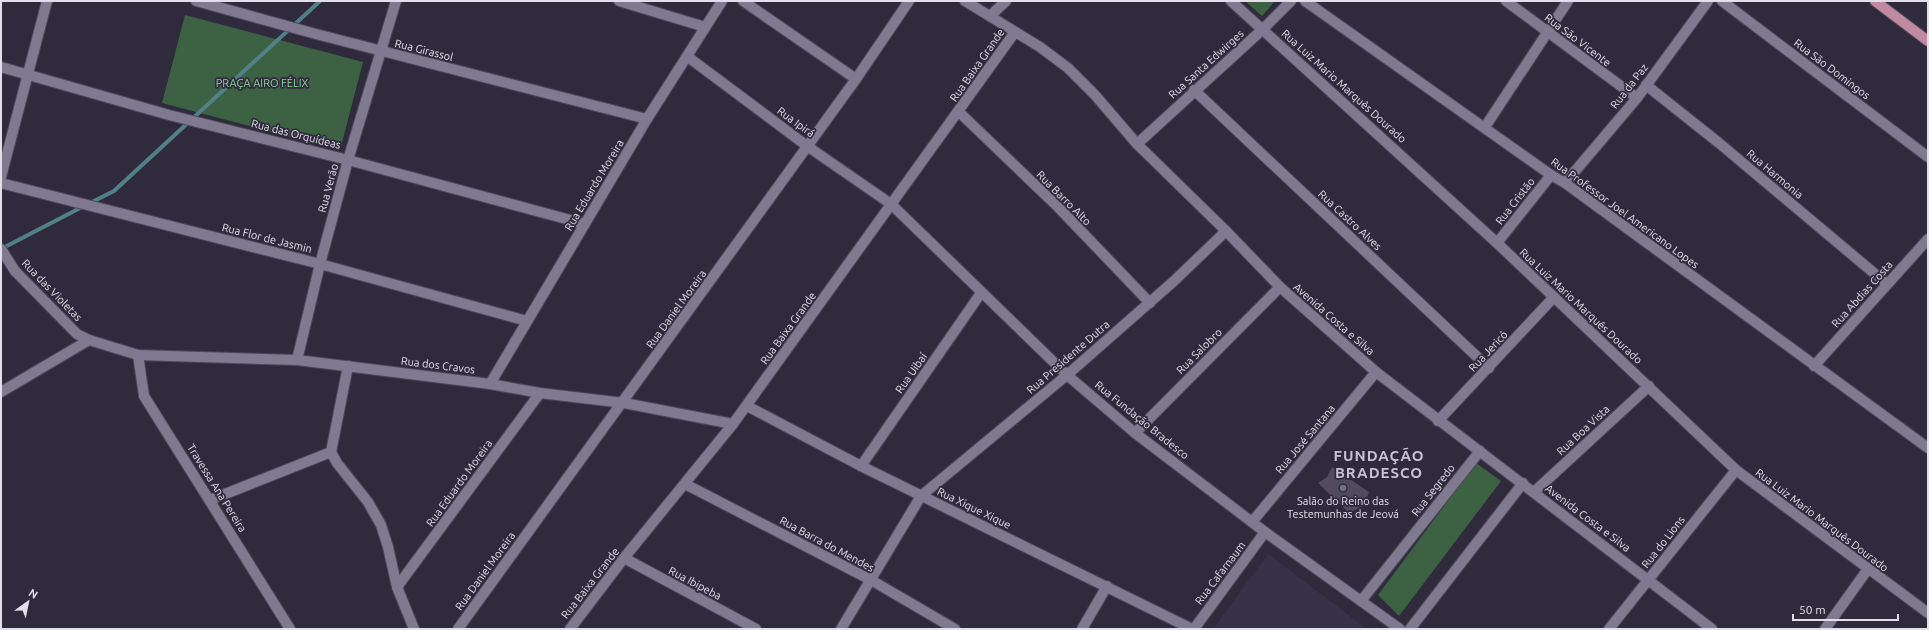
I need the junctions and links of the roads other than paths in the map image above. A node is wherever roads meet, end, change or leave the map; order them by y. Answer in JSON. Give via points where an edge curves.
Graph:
{"nodes":[{"id":1,"x":47,"y":1,"type":"edge"},
{"id":2,"x":196,"y":1,"type":"edge"},
{"id":3,"x":396,"y":1,"type":"edge"},
{"id":4,"x":619,"y":1,"type":"edge"},
{"id":5,"x":722,"y":1,"type":"edge"},
{"id":6,"x":743,"y":1,"type":"edge"},
{"id":7,"x":909,"y":1,"type":"edge"},
{"id":8,"x":965,"y":1,"type":"edge"},
{"id":9,"x":1006,"y":1,"type":"edge"},
{"id":10,"x":1231,"y":1,"type":"edge"},
{"id":11,"x":1291,"y":1,"type":"edge"},
{"id":12,"x":1305,"y":1,"type":"edge"},
{"id":13,"x":1506,"y":1,"type":"edge"},
{"id":14,"x":1568,"y":1,"type":"edge"},
{"id":15,"x":1708,"y":1,"type":"edge"},
{"id":16,"x":1722,"y":1,"type":"edge"},
{"id":17,"x":1875,"y":1,"type":"edge"},
{"id":18,"x":990,"y":16,"type":"junction"},
{"id":19,"x":705,"y":27,"type":"junction"},
{"id":20,"x":1263,"y":29,"type":"junction"},
{"id":21,"x":1015,"y":32,"type":"junction"},
{"id":22,"x":1549,"y":33,"type":"junction"},
{"id":23,"x":1928,"y":42,"type":"edge"},
{"id":24,"x":382,"y":52,"type":"junction"},
{"id":25,"x":688,"y":57,"type":"junction"},
{"id":26,"x":1,"y":67,"type":"edge"},
{"id":27,"x":28,"y":74,"type":"junction"},
{"id":28,"x":856,"y":80,"type":"junction"},
{"id":29,"x":1646,"y":85,"type":"junction"},
{"id":30,"x":1194,"y":90,"type":"junction"},
{"id":31,"x":1636,"y":98,"type":"junction"},
{"id":32,"x":959,"y":112,"type":"junction"},
{"id":33,"x":647,"y":119,"type":"junction"},
{"id":34,"x":1485,"y":127,"type":"junction"},
{"id":35,"x":1136,"y":144,"type":"junction"},
{"id":36,"x":807,"y":146,"type":"junction"},
{"id":37,"x":1928,"y":157,"type":"edge"},
{"id":38,"x":348,"y":160,"type":"junction"},
{"id":39,"x":1551,"y":175,"type":"junction"},
{"id":40,"x":1,"y":177,"type":"edge"},
{"id":41,"x":1,"y":183,"type":"edge"},
{"id":42,"x":1565,"y":183,"type":"junction"},
{"id":43,"x":891,"y":204,"type":"junction"},
{"id":44,"x":585,"y":224,"type":"junction"},
{"id":45,"x":1226,"y":231,"type":"junction"},
{"id":46,"x":1928,"y":239,"type":"edge"},
{"id":47,"x":1497,"y":242,"type":"junction"},
{"id":48,"x":1,"y":250,"type":"edge"},
{"id":49,"x":320,"y":264,"type":"junction"},
{"id":50,"x":1887,"y":284,"type":"junction"},
{"id":51,"x":1280,"y":287,"type":"junction"},
{"id":52,"x":981,"y":294,"type":"junction"},
{"id":53,"x":1554,"y":297,"type":"junction"},
{"id":54,"x":1150,"y":303,"type":"junction"},
{"id":55,"x":527,"y":321,"type":"junction"},
{"id":56,"x":89,"y":340,"type":"junction"},
{"id":57,"x":138,"y":356,"type":"junction"},
{"id":58,"x":296,"y":360,"type":"junction"},
{"id":59,"x":348,"y":366,"type":"junction"},
{"id":60,"x":1814,"y":366,"type":"junction"},
{"id":61,"x":1489,"y":368,"type":"junction"},
{"id":62,"x":1376,"y":372,"type":"junction"},
{"id":63,"x":1067,"y":375,"type":"junction"},
{"id":64,"x":490,"y":384,"type":"junction"},
{"id":65,"x":1649,"y":386,"type":"junction"},
{"id":66,"x":1,"y":392,"type":"edge"},
{"id":67,"x":540,"y":393,"type":"junction"},
{"id":68,"x":624,"y":402,"type":"junction"},
{"id":69,"x":747,"y":406,"type":"junction"},
{"id":70,"x":1438,"y":421,"type":"junction"},
{"id":71,"x":733,"y":424,"type":"junction"},
{"id":72,"x":1135,"y":433,"type":"junction"},
{"id":73,"x":1928,"y":448,"type":"edge"},
{"id":74,"x":1480,"y":451,"type":"junction"},
{"id":75,"x":331,"y":452,"type":"junction"},
{"id":76,"x":861,"y":466,"type":"junction"},
{"id":77,"x":1736,"y":470,"type":"junction"},
{"id":78,"x":1523,"y":483,"type":"junction"},
{"id":79,"x":685,"y":484,"type":"junction"},
{"id":80,"x":1534,"y":492,"type":"junction"},
{"id":81,"x":921,"y":496,"type":"junction"},
{"id":82,"x":210,"y":500,"type":"junction"},
{"id":83,"x":1252,"y":522,"type":"junction"},
{"id":84,"x":1265,"y":532,"type":"junction"},
{"id":85,"x":624,"y":558,"type":"junction"},
{"id":86,"x":1868,"y":570,"type":"junction"},
{"id":87,"x":871,"y":580,"type":"junction"},
{"id":88,"x":1649,"y":580,"type":"junction"},
{"id":89,"x":1106,"y":586,"type":"junction"},
{"id":90,"x":397,"y":588,"type":"junction"},
{"id":91,"x":1361,"y":601,"type":"junction"},
{"id":92,"x":1928,"y":613,"type":"edge"},
{"id":93,"x":290,"y":629,"type":"edge"},
{"id":94,"x":414,"y":629,"type":"edge"},
{"id":95,"x":458,"y":629,"type":"edge"},
{"id":96,"x":570,"y":629,"type":"edge"},
{"id":97,"x":756,"y":629,"type":"edge"},
{"id":98,"x":841,"y":629,"type":"edge"},
{"id":99,"x":955,"y":629,"type":"edge"},
{"id":100,"x":1082,"y":629,"type":"edge"},
{"id":101,"x":1193,"y":629,"type":"edge"},
{"id":102,"x":1400,"y":629,"type":"edge"},
{"id":103,"x":1410,"y":629,"type":"edge"},
{"id":104,"x":1609,"y":629,"type":"edge"},
{"id":105,"x":1712,"y":629,"type":"edge"},
{"id":106,"x":1825,"y":629,"type":"edge"}],
"edges":[{"from":1,"to":27,"type":"street"},
{"from":2,"to":24,"type":"street","name":"Rua Girassol"},
{"from":3,"to":24,"type":"street","name":"Rua Verão"},
{"from":4,"to":19,"type":"street"},
{"from":5,"to":19,"type":"street","name":"Rua Eduardo Moreira"},
{"from":6,"to":28,"type":"street"},
{"from":7,"to":28,"type":"street","name":"Rua Daniel Moreira"},
{"from":8,"to":18,"type":"street","name":"Avenida Costa e Silva"},
{"from":9,"to":18,"type":"street"},
{"from":10,"to":20,"type":"street","name":"Rua Luiz Mario Marquês Dourado"},
{"from":11,"to":20,"type":"street","name":"Rua Santa Edwirges"},
{"from":12,"to":34,"type":"street","name":"Rua Professor Joel Americano Lopes"},
{"from":13,"to":22,"type":"street","name":"Rua São Vicente"},
{"from":14,"to":22,"type":"street"},
{"from":15,"to":29,"type":"street","name":"Rua da Paz"},
{"from":16,"to":37,"type":"street","name":"Rua São Domingos"},
{"from":17,"to":23,"type":"main road"},
{"from":18,"to":21,"type":"street","name":"Avenida Costa e Silva"},
{"from":19,"to":25,"type":"street","name":"Rua Eduardo Moreira"},
{"from":20,"to":30,"type":"street","name":"Rua Santa Edwirges"},
{"from":20,"to":47,"type":"street","name":"Rua Luiz Mario Marquês Dourado"},
{"from":21,"to":32,"type":"street","name":"Rua Baixa Grande"},
{"from":21,"to":35,"type":"street","name":"Avenida Costa e Silva","via":[[1068,68],[1095,95]]},
{"from":22,"to":31,"type":"street","name":"Rua São Vicente"},
{"from":22,"to":34,"type":"street"},
{"from":24,"to":33,"type":"street","name":"Rua Girassol"},
{"from":24,"to":38,"type":"street","name":"Rua Verão"},
{"from":25,"to":33,"type":"street","name":"Rua Eduardo Moreira"},
{"from":25,"to":36,"type":"street","name":"Rua Ipirá"},
{"from":26,"to":27,"type":"street","name":"Rua das Orquídeas"},
{"from":27,"to":38,"type":"street","name":"Rua das Orquídeas","via":[[169,115]]},
{"from":27,"to":40,"type":"street"},
{"from":28,"to":36,"type":"street","name":"Rua Daniel Moreira"},
{"from":29,"to":31,"type":"street","name":"Rua da Paz"},
{"from":29,"to":50,"type":"street","name":"Rua Harmonia"},
{"from":30,"to":35,"type":"street","name":"Rua Santa Edwirges"},
{"from":30,"to":61,"type":"street","name":"Rua Castro Alves"},
{"from":31,"to":42,"type":"street","name":"Rua da Paz"},
{"from":32,"to":43,"type":"street","name":"Rua Baixa Grande"},
{"from":32,"to":54,"type":"street","name":"Rua Barro Alto","via":[[1058,207]]},
{"from":33,"to":44,"type":"street","name":"Rua Eduardo Moreira"},
{"from":34,"to":39,"type":"street","name":"Rua Professor Joel Americano Lopes"},
{"from":35,"to":45,"type":"street","name":"Avenida Costa e Silva"},
{"from":36,"to":43,"type":"street","name":"Rua Ipirá"},
{"from":36,"to":68,"type":"street","name":"Rua Daniel Moreira"},
{"from":38,"to":44,"type":"street","name":"Rua das Orquídeas"},
{"from":38,"to":49,"type":"street","name":"Rua Verão"},
{"from":39,"to":42,"type":"street","name":"Rua Professor Joel Americano Lopes"},
{"from":39,"to":47,"type":"street","name":"Rua Cristão"},
{"from":41,"to":49,"type":"street","name":"Rua Flor de Jasmin"},
{"from":42,"to":60,"type":"street","name":"Rua Professor Joel Americano Lopes"},
{"from":43,"to":52,"type":"street","name":"Rua Fundação Bradesco"},
{"from":43,"to":69,"type":"street","name":"Rua Baixa Grande"},
{"from":44,"to":55,"type":"street","name":"Rua Eduardo Moreira"},
{"from":45,"to":51,"type":"street","name":"Avenida Costa e Silva"},
{"from":45,"to":54,"type":"street","name":"Rua Presidente Dutra"},
{"from":46,"to":50,"type":"street","name":"Rua Abdias Costa"},
{"from":47,"to":53,"type":"street","name":"Rua Luiz Mario Marquês Dourado"},
{"from":48,"to":56,"type":"street","name":"Rua das Violetas","via":[[15,271],[37,294],[77,334]]},
{"from":49,"to":55,"type":"street","name":"Rua Flor de Jasmin"},
{"from":49,"to":58,"type":"street","name":"Rua Verão"},
{"from":50,"to":60,"type":"street","name":"Rua Abdias Costa"},
{"from":51,"to":62,"type":"street","name":"Avenida Costa e Silva"},
{"from":51,"to":72,"type":"street","name":"Rua Salobro"},
{"from":52,"to":63,"type":"street","name":"Rua Fundação Bradesco"},
{"from":52,"to":76,"type":"street","name":"Rua Uibaí"},
{"from":53,"to":61,"type":"street","name":"Rua Jericó"},
{"from":53,"to":65,"type":"street","name":"Rua Luiz Mario Marquês Dourado"},
{"from":54,"to":63,"type":"street","name":"Rua Presidente Dutra"},
{"from":55,"to":64,"type":"street","name":"Rua Eduardo Moreira"},
{"from":56,"to":57,"type":"street","name":"Rua das Violetas"},
{"from":56,"to":66,"type":"street"},
{"from":57,"to":58,"type":"street","name":"Rua dos Cravos"},
{"from":57,"to":82,"type":"street","name":"Travessa Ana Pereira","via":[[144,396]]},
{"from":58,"to":59,"type":"street","name":"Rua dos Cravos"},
{"from":59,"to":64,"type":"street","name":"Rua dos Cravos"},
{"from":59,"to":75,"type":"street"},
{"from":60,"to":73,"type":"street","name":"Rua Professor Joel Americano Lopes"},
{"from":61,"to":70,"type":"street","name":"Rua Jericó"},
{"from":62,"to":70,"type":"street","name":"Avenida Costa e Silva"},
{"from":62,"to":83,"type":"street","name":"Rua José Santana"},
{"from":63,"to":72,"type":"street","name":"Rua Fundação Bradesco"},
{"from":63,"to":81,"type":"street","name":"Rua Presidente Dutra"},
{"from":64,"to":67,"type":"street","name":"Rua dos Cravos"},
{"from":65,"to":77,"type":"street","name":"Rua Luiz Mario Marquês Dourado"},
{"from":65,"to":80,"type":"street","name":"Rua Boa Vista"},
{"from":67,"to":68,"type":"street","name":"Rua dos Cravos"},
{"from":67,"to":90,"type":"street","name":"Rua Eduardo Moreira"},
{"from":68,"to":71,"type":"street","name":"Rua dos Cravos"},
{"from":68,"to":95,"type":"street","name":"Rua Daniel Moreira"},
{"from":69,"to":71,"type":"street","name":"Rua Baixa Grande"},
{"from":69,"to":76,"type":"street","name":"Rua Xique Xique"},
{"from":70,"to":74,"type":"street","name":"Avenida Costa e Silva"},
{"from":71,"to":79,"type":"street","name":"Rua Baixa Grande"},
{"from":72,"to":83,"type":"street","name":"Rua Fundação Bradesco"},
{"from":74,"to":78,"type":"street","name":"Avenida Costa e Silva"},
{"from":74,"to":91,"type":"street","name":"Rua Segredo"},
{"from":75,"to":82,"type":"street"},
{"from":75,"to":90,"type":"street","via":[[368,502],[381,525]]},
{"from":76,"to":81,"type":"street","name":"Rua Xique Xique"},
{"from":77,"to":86,"type":"street","name":"Rua Luiz Mario Marquês Dourado"},
{"from":77,"to":88,"type":"street","name":"Rua do Lions"},
{"from":78,"to":80,"type":"street","name":"Avenida Costa e Silva"},
{"from":78,"to":103,"type":"street"},
{"from":79,"to":85,"type":"street","name":"Rua Baixa Grande"},
{"from":79,"to":87,"type":"street","name":"Rua Barra do Mendes"},
{"from":80,"to":88,"type":"street","name":"Avenida Costa e Silva"},
{"from":81,"to":87,"type":"street","name":"Rua Presidente Dutra"},
{"from":81,"to":89,"type":"street","name":"Rua Xique Xique"},
{"from":82,"to":93,"type":"street","name":"Travessa Ana Pereira"},
{"from":83,"to":84,"type":"street","name":"Rua Fundação Bradesco"},
{"from":84,"to":91,"type":"street","name":"Rua Fundação Bradesco"},
{"from":84,"to":101,"type":"street","name":"Rua Cafarnaum"},
{"from":85,"to":96,"type":"street","name":"Rua Baixa Grande"},
{"from":85,"to":97,"type":"street","name":"Rua Ibipeba"},
{"from":86,"to":92,"type":"street","name":"Rua Luiz Mario Marquês Dourado"},
{"from":86,"to":106,"type":"street"},
{"from":87,"to":98,"type":"street","name":"Rua Presidente Dutra"},
{"from":87,"to":99,"type":"street","name":"Rua Barra do Mendes"},
{"from":88,"to":104,"type":"street","name":"Rua do Lions"},
{"from":88,"to":105,"type":"street","name":"Avenida Costa e Silva"},
{"from":89,"to":100,"type":"street"},
{"from":89,"to":101,"type":"street","name":"Rua Xique Xique"},
{"from":90,"to":94,"type":"street"},
{"from":91,"to":102,"type":"street","name":"Rua Fundação Bradesco"}]}
